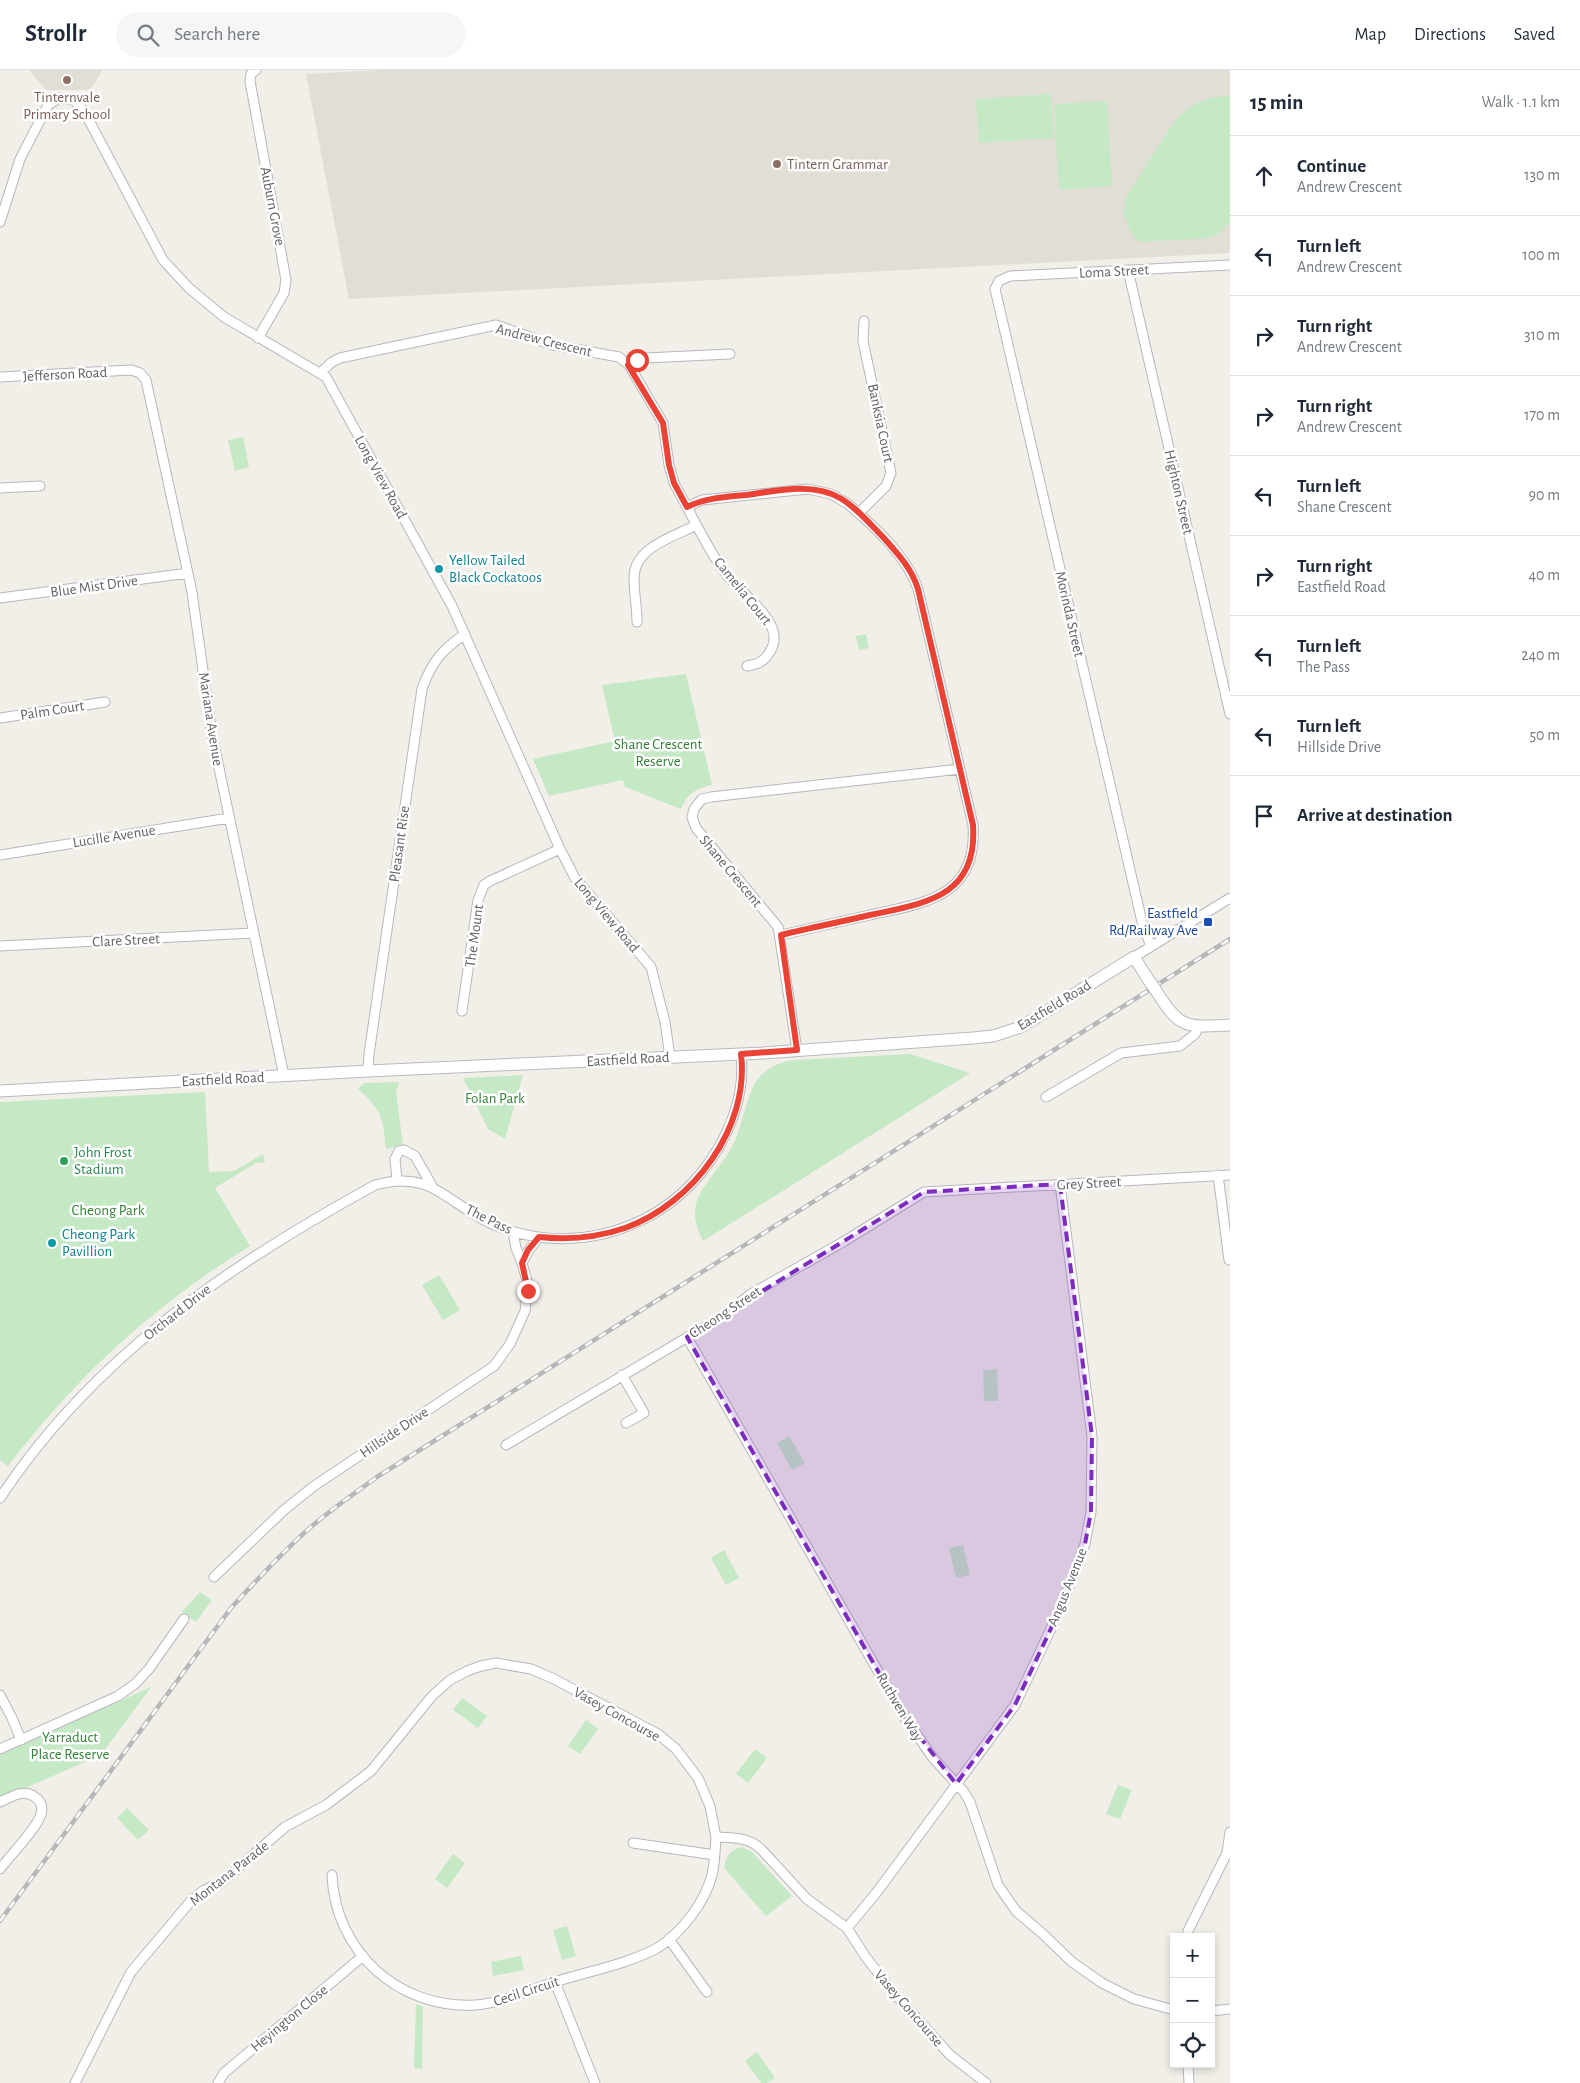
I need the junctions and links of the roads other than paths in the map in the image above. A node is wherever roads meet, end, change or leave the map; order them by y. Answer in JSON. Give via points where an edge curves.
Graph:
{"nodes":[{"id":1,"x":256,"y":70,"type":"edge"},
{"id":2,"x":0,"y":222,"type":"edge"},
{"id":3,"x":1230,"y":265,"type":"edge"},
{"id":4,"x":1128,"y":270,"type":"junction"},
{"id":5,"x":999,"y":281,"type":"joint"},
{"id":6,"x":864,"y":322,"type":"dead end"},
{"id":7,"x":258,"y":338,"type":"junction"},
{"id":8,"x":730,"y":354,"type":"dead end"},
{"id":9,"x":628,"y":365,"type":"junction"},
{"id":10,"x":131,"y":370,"type":"joint"},
{"id":11,"x":320,"y":373,"type":"junction"},
{"id":12,"x":0,"y":377,"type":"edge"},
{"id":13,"x":40,"y":486,"type":"dead end"},
{"id":14,"x":0,"y":488,"type":"edge"},
{"id":15,"x":687,"y":507,"type":"junction"},
{"id":16,"x":859,"y":513,"type":"junction"},
{"id":17,"x":696,"y":525,"type":"junction"},
{"id":18,"x":188,"y":573,"type":"junction"},
{"id":19,"x":0,"y":598,"type":"edge"},
{"id":20,"x":637,"y":622,"type":"dead end"},
{"id":21,"x":466,"y":634,"type":"junction"},
{"id":22,"x":747,"y":666,"type":"dead end"},
{"id":23,"x":105,"y":702,"type":"dead end"},
{"id":24,"x":1230,"y":714,"type":"edge"},
{"id":25,"x":0,"y":718,"type":"edge"},
{"id":26,"x":960,"y":769,"type":"junction"},
{"id":27,"x":228,"y":818,"type":"junction"},
{"id":28,"x":560,"y":849,"type":"junction"},
{"id":29,"x":0,"y":855,"type":"edge"},
{"id":30,"x":1230,"y":898,"type":"edge"},
{"id":31,"x":253,"y":933,"type":"junction"},
{"id":32,"x":781,"y":935,"type":"junction"},
{"id":33,"x":0,"y":946,"type":"edge"},
{"id":34,"x":1151,"y":946,"type":"junction"},
{"id":35,"x":1134,"y":956,"type":"junction"},
{"id":36,"x":462,"y":1011,"type":"dead end"},
{"id":37,"x":1230,"y":1025,"type":"edge"},
{"id":38,"x":1199,"y":1026,"type":"junction"},
{"id":39,"x":797,"y":1050,"type":"junction"},
{"id":40,"x":741,"y":1054,"type":"junction"},
{"id":41,"x":670,"y":1057,"type":"junction"},
{"id":42,"x":368,"y":1071,"type":"junction"},
{"id":43,"x":284,"y":1076,"type":"junction"},
{"id":44,"x":0,"y":1091,"type":"edge"},
{"id":45,"x":1046,"y":1097,"type":"dead end"},
{"id":46,"x":1218,"y":1175,"type":"junction"},
{"id":47,"x":1230,"y":1175,"type":"edge"},
{"id":48,"x":397,"y":1180,"type":"junction"},
{"id":49,"x":1060,"y":1184,"type":"junction"},
{"id":50,"x":432,"y":1186,"type":"junction"},
{"id":51,"x":948,"y":1190,"type":"joint"},
{"id":52,"x":513,"y":1232,"type":"junction"},
{"id":53,"x":539,"y":1237,"type":"junction"},
{"id":54,"x":1229,"y":1260,"type":"edge"},
{"id":55,"x":522,"y":1263,"type":"junction"},
{"id":56,"x":687,"y":1337,"type":"junction"},
{"id":57,"x":622,"y":1375,"type":"junction"},
{"id":58,"x":626,"y":1423,"type":"dead end"},
{"id":59,"x":506,"y":1445,"type":"dead end"},
{"id":60,"x":0,"y":1498,"type":"edge"},
{"id":61,"x":214,"y":1577,"type":"dead end"},
{"id":62,"x":184,"y":1619,"type":"dead end"},
{"id":63,"x":0,"y":1695,"type":"edge"},
{"id":64,"x":21,"y":1740,"type":"junction"},
{"id":65,"x":0,"y":1749,"type":"edge"},
{"id":66,"x":371,"y":1771,"type":"joint"},
{"id":67,"x":956,"y":1784,"type":"junction"},
{"id":68,"x":0,"y":1802,"type":"edge"},
{"id":69,"x":1230,"y":1832,"type":"edge"},
{"id":70,"x":716,"y":1838,"type":"junction"},
{"id":71,"x":633,"y":1843,"type":"dead end"},
{"id":72,"x":715,"y":1855,"type":"junction"},
{"id":73,"x":0,"y":1869,"type":"edge"},
{"id":74,"x":332,"y":1875,"type":"dead end"},
{"id":75,"x":847,"y":1928,"type":"junction"},
{"id":76,"x":1188,"y":1933,"type":"edge"},
{"id":77,"x":669,"y":1939,"type":"junction"},
{"id":78,"x":363,"y":1956,"type":"junction"},
{"id":79,"x":555,"y":1982,"type":"junction"},
{"id":80,"x":707,"y":1992,"type":"dead end"},
{"id":81,"x":1170,"y":2009,"type":"edge"},
{"id":82,"x":1230,"y":2009,"type":"edge"},
{"id":83,"x":1215,"y":2011,"type":"edge"},
{"id":84,"x":1188,"y":2068,"type":"edge"},
{"id":85,"x":75,"y":2083,"type":"edge"},
{"id":86,"x":218,"y":2083,"type":"edge"},
{"id":87,"x":596,"y":2083,"type":"edge"},
{"id":88,"x":986,"y":2083,"type":"edge"},
{"id":89,"x":1189,"y":2083,"type":"edge"}],
"edges":[{"from":1,"to":7,"type":"street","name":"Auburn Grove","via":[[250,81],[286,280],[284,293]]},
{"from":2,"to":7,"type":"street","name":"Long View Road","via":[[20,159],[48,105],[59,98],[74,100],[84,111],[163,260],[189,288],[224,317]]},
{"from":3,"to":4,"type":"street","name":"Loma Street"},
{"from":4,"to":5,"type":"street","name":"Loma Street","via":[[1010,276]]},
{"from":4,"to":24,"type":"street","name":"Highton Street"},
{"from":5,"to":34,"type":"street","name":"Morinda Street","via":[[995,290],[1143,926]]},
{"from":6,"to":16,"type":"street","name":"Banksia Court","via":[[863,341],[891,473],[886,486]]},
{"from":7,"to":11,"type":"street","name":"Long View Road"},
{"from":8,"to":9,"type":"street","via":[[645,358]]},
{"from":9,"to":11,"type":"street","name":"Andrew Crescent","via":[[619,357],[553,345],[496,325],[340,358]]},
{"from":9,"to":15,"type":"street","via":[[663,423],[674,483]]},
{"from":10,"to":12,"type":"street","name":"Jefferson Road"},
{"from":10,"to":18,"type":"street","name":"Mariana Avenue","via":[[140,373],[148,384]]},
{"from":11,"to":21,"type":"street","name":"Long View Road","via":[[326,377]]},
{"from":13,"to":14,"type":"street"},
{"from":15,"to":16,"type":"street","via":[[702,500],[808,489],[840,498]]},
{"from":15,"to":17,"type":"street","name":"Camelia Court"},
{"from":16,"to":26,"type":"street","via":[[904,560],[915,578]]},
{"from":17,"to":20,"type":"street","via":[[647,551],[636,565]]},
{"from":17,"to":22,"type":"street","name":"Camelia Court","via":[[723,571],[771,622],[773,648],[760,664]]},
{"from":18,"to":19,"type":"street","name":"Blue Mist Drive"},
{"from":18,"to":27,"type":"street","name":"Mariana Avenue","via":[[212,736]]},
{"from":21,"to":28,"type":"street","name":"Long View Road"},
{"from":21,"to":42,"type":"street","name":"Pleasant Rise","via":[[444,648],[434,661],[422,689]]},
{"from":23,"to":25,"type":"street","name":"Palm Court"},
{"from":26,"to":32,"type":"street","via":[[973,825],[973,844],[966,867],[955,884],[938,898],[924,903]]},
{"from":26,"to":32,"type":"street","name":"Shane Crescent","via":[[711,796],[698,802],[692,817],[696,828],[778,927]]},
{"from":27,"to":29,"type":"street","name":"Lucille Avenue"},
{"from":27,"to":31,"type":"street","name":"Mariana Avenue"},
{"from":28,"to":36,"type":"street","name":"The Mount","via":[[498,876],[484,886],[478,900]]},
{"from":28,"to":41,"type":"street","name":"Long View Road","via":[[575,878],[651,967]]},
{"from":30,"to":34,"type":"street"},
{"from":31,"to":33,"type":"street","name":"Clare Street"},
{"from":31,"to":43,"type":"street","name":"Mariana Avenue"},
{"from":32,"to":39,"type":"street","name":"Shane Crescent"},
{"from":34,"to":35,"type":"street"},
{"from":35,"to":38,"type":"main road","bridge":true,"via":[[1168,1010],[1177,1019]]},
{"from":35,"to":39,"type":"main road","name":"Eastfield Road","via":[[1034,1020],[1000,1034]]},
{"from":37,"to":38,"type":"main road"},
{"from":38,"to":45,"type":"street","via":[[1195,1034],[1180,1046],[1121,1053]]},
{"from":39,"to":40,"type":"main road","name":"Eastfield Road"},
{"from":40,"to":41,"type":"main road","name":"Eastfield Road"},
{"from":40,"to":53,"type":"street","name":"The Pass","via":[[743,1068],[731,1122],[719,1148],[685,1191],[657,1212],[627,1227],[582,1238]]},
{"from":41,"to":42,"type":"main road","name":"Eastfield Road"},
{"from":42,"to":43,"type":"main road","name":"Eastfield Road"},
{"from":43,"to":44,"type":"main road","name":"Eastfield Road"},
{"from":46,"to":47,"type":"street","name":"Grey Street"},
{"from":46,"to":49,"type":"street","name":"Grey Street"},
{"from":46,"to":54,"type":"street"},
{"from":48,"to":50,"type":"street","name":"The Pass","via":[[412,1180]]},
{"from":48,"to":50,"type":"street","name":"The Pass","via":[[395,1159],[399,1151],[404,1150],[415,1156]]},
{"from":48,"to":60,"type":"street","name":"Orchard Drive","via":[[375,1185],[352,1198],[222,1278],[160,1323],[92,1384],[45,1437]]},
{"from":49,"to":51,"type":"street","name":"Grey Street"},
{"from":49,"to":67,"type":"street","name":"Angus Avenue","via":[[1092,1436],[1091,1512],[1085,1544],[1063,1604],[1015,1705]]},
{"from":50,"to":52,"type":"street","name":"The Pass","via":[[477,1216]]},
{"from":51,"to":56,"type":"street","name":"Cheong Street","via":[[924,1192],[751,1294]]},
{"from":52,"to":53,"type":"street","name":"The Pass"},
{"from":52,"to":55,"type":"street","name":"Hillside Drive"},
{"from":53,"to":55,"type":"street"},
{"from":55,"to":61,"type":"street","name":"Hillside Drive","via":[[528,1284],[525,1311],[510,1344],[494,1366],[314,1486]]},
{"from":56,"to":57,"type":"street","name":"Cheong Street"},
{"from":56,"to":67,"type":"street","name":"Ruthven Way","via":[[903,1715]]},
{"from":57,"to":58,"type":"street","via":[[644,1413]]},
{"from":57,"to":59,"type":"street","name":"Cheong Street"},
{"from":62,"to":64,"type":"street","via":[[135,1684],[118,1696]]},
{"from":63,"to":64,"type":"street"},
{"from":64,"to":65,"type":"street"},
{"from":66,"to":70,"type":"street","name":"Vasey Concourse","via":[[432,1696],[450,1680],[481,1666],[512,1665],[554,1679],[658,1734],[676,1749],[705,1792],[714,1818]]},
{"from":66,"to":85,"type":"street","name":"Montana Parade","via":[[326,1805],[285,1827],[221,1882],[190,1902],[131,1972]]},
{"from":67,"to":75,"type":"street","name":"Angus Avenue"},
{"from":67,"to":81,"type":"street","name":"Ruthven Way","via":[[970,1802],[998,1885],[1016,1911],[1072,1962],[1102,1983],[1134,1999]]},
{"from":68,"to":73,"type":"street","via":[[22,1792],[29,1793],[39,1800],[42,1812]]},
{"from":69,"to":76,"type":"street","via":[[1228,1853]]},
{"from":70,"to":72,"type":"street","name":"Cecil Circuit"},
{"from":70,"to":75,"type":"street","name":"Vasey Concourse","via":[[754,1842],[807,1899]]},
{"from":71,"to":72,"type":"street"},
{"from":72,"to":77,"type":"street","name":"Cecil Circuit","via":[[712,1876],[700,1904]]},
{"from":74,"to":78,"type":"street","name":"Cecil Circuit","via":[[335,1902],[342,1923]]},
{"from":75,"to":88,"type":"street","name":"Vasey Concourse","via":[[864,1956],[950,2055]]},
{"from":77,"to":79,"type":"street","name":"Cecil Circuit","via":[[647,1952]]},
{"from":77,"to":80,"type":"street"},
{"from":78,"to":79,"type":"street","name":"Cecil Circuit","via":[[395,1985],[443,2003],[490,2003]]},
{"from":78,"to":86,"type":"street","name":"Heyington Close","via":[[224,2073]]},
{"from":79,"to":87,"type":"street"},
{"from":82,"to":83,"type":"street"},
{"from":84,"to":89,"type":"street"}]}
